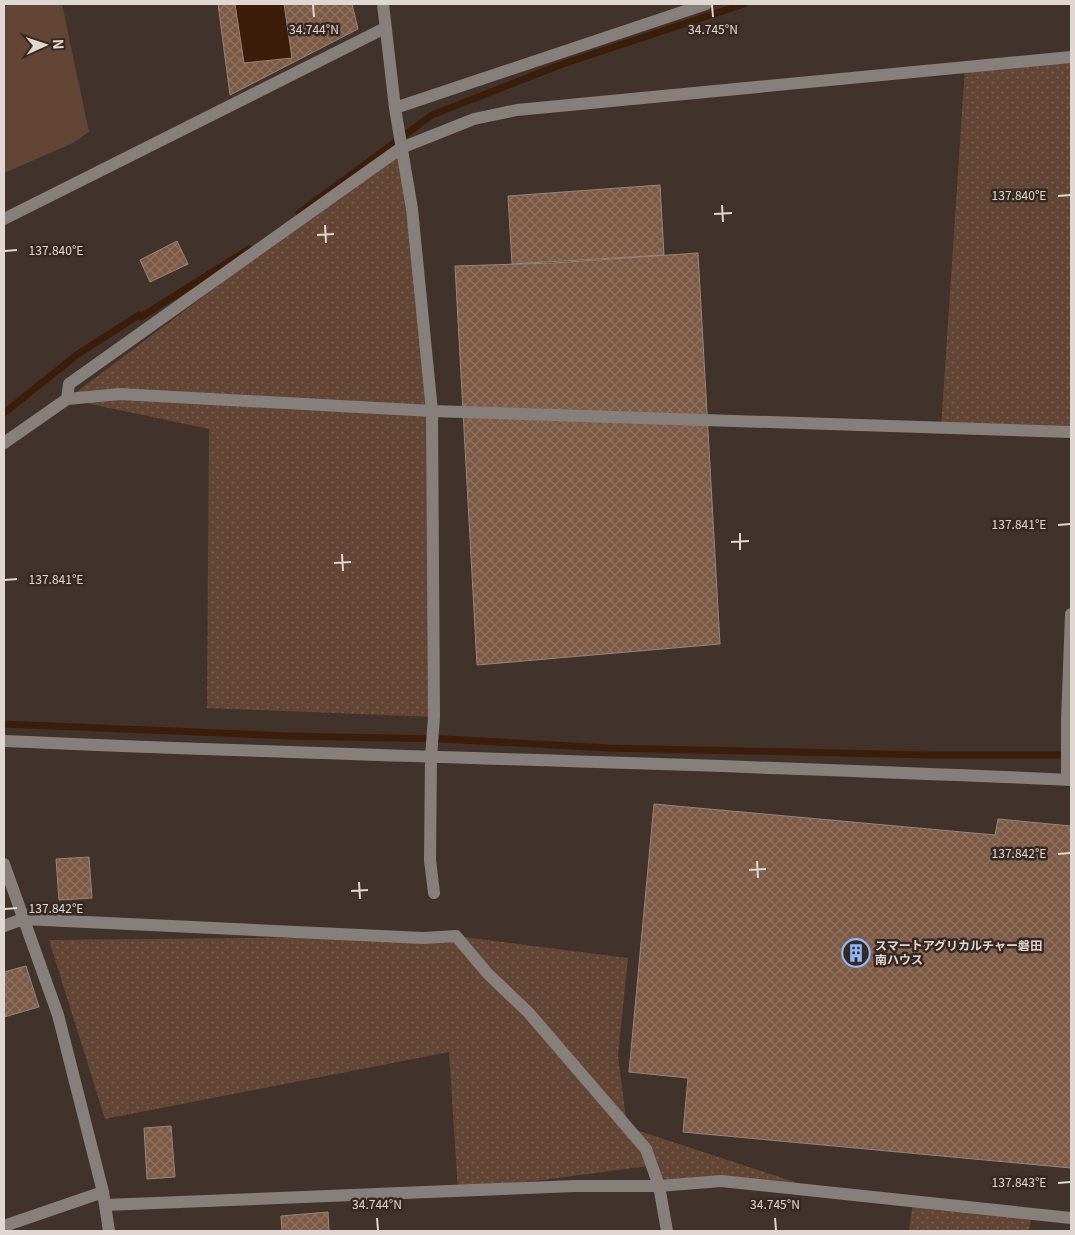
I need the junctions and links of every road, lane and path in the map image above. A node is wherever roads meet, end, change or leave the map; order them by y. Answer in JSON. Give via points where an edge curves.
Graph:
{"nodes":[{"id":1,"x":384,"y":4,"type":"edge"},
{"id":2,"x":706,"y":4,"type":"edge"},
{"id":3,"x":386,"y":28,"type":"junction"},
{"id":4,"x":1071,"y":57,"type":"edge"},
{"id":5,"x":395,"y":108,"type":"junction"},
{"id":6,"x":401,"y":148,"type":"junction"},
{"id":7,"x":4,"y":219,"type":"edge"},
{"id":8,"x":67,"y":399,"type":"junction"},
{"id":9,"x":432,"y":411,"type":"junction"},
{"id":10,"x":1071,"y":432,"type":"edge"},
{"id":11,"x":4,"y":443,"type":"edge"},
{"id":12,"x":1071,"y":614,"type":"edge"},
{"id":13,"x":4,"y":741,"type":"edge"},
{"id":14,"x":431,"y":756,"type":"junction"},
{"id":15,"x":1069,"y":780,"type":"edge"},
{"id":16,"x":4,"y":864,"type":"edge"},
{"id":17,"x":434,"y":893,"type":"dead end"},
{"id":18,"x":23,"y":919,"type":"junction"},
{"id":19,"x":4,"y":926,"type":"edge"},
{"id":20,"x":659,"y":1186,"type":"junction"},
{"id":21,"x":104,"y":1198,"type":"junction"},
{"id":22,"x":1071,"y":1218,"type":"edge"},
{"id":23,"x":4,"y":1226,"type":"edge"},
{"id":24,"x":109,"y":1231,"type":"edge"},
{"id":25,"x":667,"y":1231,"type":"edge"}],
"edges":[{"from":1,"to":3,"type":"street"},
{"from":2,"to":5,"type":"street"},
{"from":3,"to":5,"type":"street"},
{"from":3,"to":7,"type":"street"},
{"from":4,"to":6,"type":"street","via":[[517,110],[474,119]]},
{"from":5,"to":6,"type":"street"},
{"from":6,"to":8,"type":"street","via":[[69,384]]},
{"from":6,"to":9,"type":"street","via":[[412,209]]},
{"from":8,"to":9,"type":"street","via":[[120,394]]},
{"from":8,"to":11,"type":"street"},
{"from":9,"to":10,"type":"street"},
{"from":9,"to":14,"type":"street","via":[[434,723]]},
{"from":12,"to":15,"type":"street"},
{"from":13,"to":14,"type":"street"},
{"from":14,"to":15,"type":"street"},
{"from":14,"to":17,"type":"street","via":[[430,860]]},
{"from":16,"to":18,"type":"street"},
{"from":18,"to":19,"type":"street"},
{"from":18,"to":20,"type":"street","via":[[414,938],[456,936],[488,974],[534,1019],[646,1149]]},
{"from":18,"to":21,"type":"street","via":[[58,1015]]},
{"from":20,"to":21,"type":"street"},
{"from":20,"to":22,"type":"street","via":[[720,1181]]},
{"from":20,"to":25,"type":"street"},
{"from":21,"to":23,"type":"street"},
{"from":21,"to":24,"type":"street"}]}
